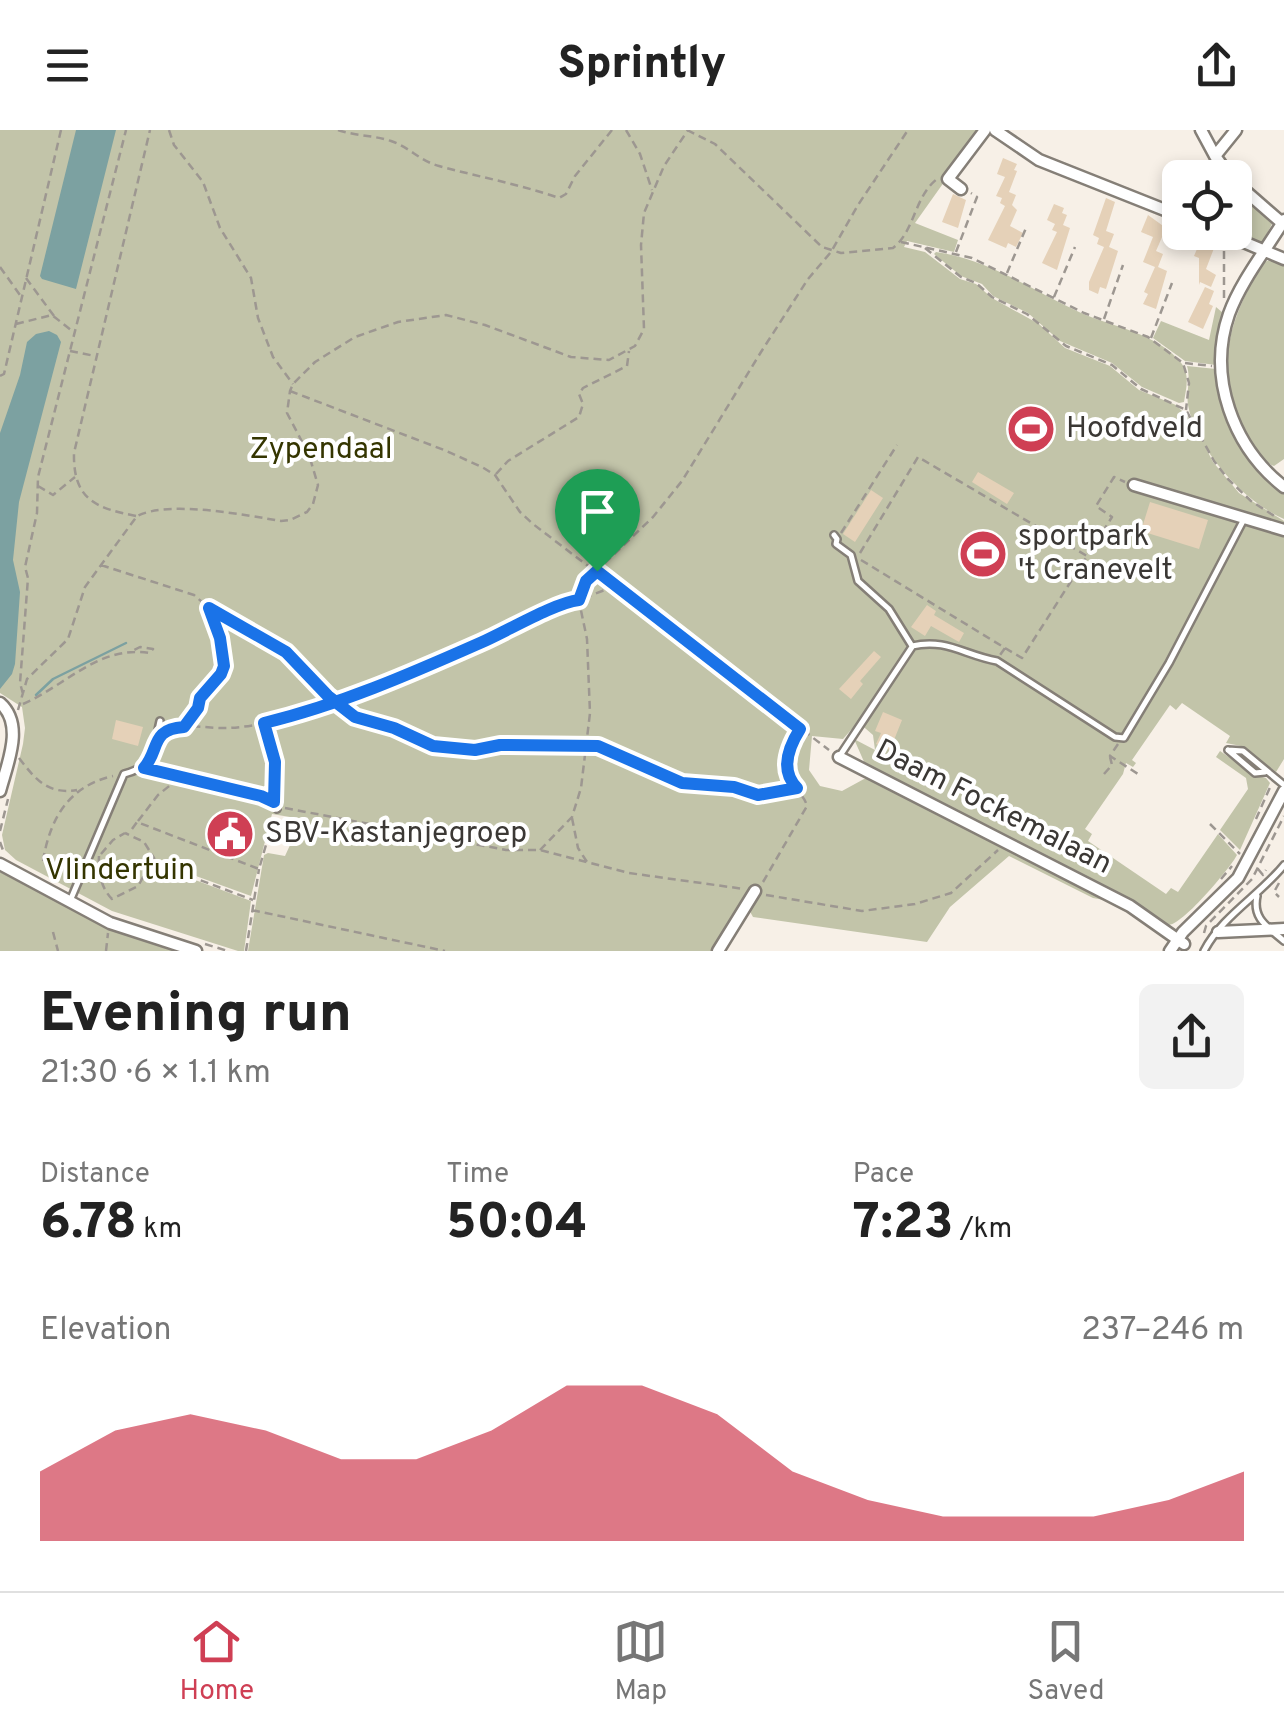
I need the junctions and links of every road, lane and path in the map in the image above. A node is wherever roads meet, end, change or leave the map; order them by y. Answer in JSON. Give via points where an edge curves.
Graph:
{"nodes":[{"id":1,"x":60,"y":130,"type":"edge"},
{"id":2,"x":126,"y":130,"type":"edge"},
{"id":3,"x":150,"y":130,"type":"edge"},
{"id":4,"x":169,"y":130,"type":"edge"},
{"id":5,"x":338,"y":130,"type":"edge"},
{"id":6,"x":612,"y":130,"type":"edge"},
{"id":7,"x":626,"y":130,"type":"edge"},
{"id":8,"x":688,"y":130,"type":"edge"},
{"id":9,"x":908,"y":130,"type":"edge"},
{"id":10,"x":985,"y":130,"type":"edge"},
{"id":11,"x":995,"y":130,"type":"edge"},
{"id":12,"x":1202,"y":130,"type":"edge"},
{"id":13,"x":1236,"y":130,"type":"edge"},
{"id":14,"x":1215,"y":156,"type":"junction"},
{"id":15,"x":1218,"y":160,"type":"edge"},
{"id":16,"x":948,"y":178,"type":"junction"},
{"id":17,"x":961,"y":189,"type":"joint"},
{"id":18,"x":652,"y":192,"type":"junction"},
{"id":19,"x":1252,"y":196,"type":"edge"},
{"id":20,"x":1162,"y":209,"type":"edge"},
{"id":21,"x":1283,"y":222,"type":"edge"},
{"id":22,"x":1026,"y":228,"type":"dead end"},
{"id":23,"x":901,"y":242,"type":"junction"},
{"id":24,"x":1075,"y":247,"type":"dead end"},
{"id":25,"x":1252,"y":247,"type":"edge"},
{"id":26,"x":925,"y":248,"type":"junction"},
{"id":27,"x":1222,"y":250,"type":"edge"},
{"id":28,"x":832,"y":252,"type":"junction"},
{"id":29,"x":1265,"y":252,"type":"junction"},
{"id":30,"x":956,"y":253,"type":"junction"},
{"id":31,"x":1284,"y":259,"type":"edge"},
{"id":32,"x":1123,"y":265,"type":"dead end"},
{"id":33,"x":0,"y":267,"type":"edge"},
{"id":34,"x":1006,"y":274,"type":"junction"},
{"id":35,"x":26,"y":277,"type":"junction"},
{"id":36,"x":1172,"y":283,"type":"dead end"},
{"id":37,"x":21,"y":296,"type":"junction"},
{"id":38,"x":1053,"y":298,"type":"junction"},
{"id":39,"x":1224,"y":303,"type":"dead end"},
{"id":40,"x":55,"y":317,"type":"junction"},
{"id":41,"x":1103,"y":320,"type":"junction"},
{"id":42,"x":15,"y":324,"type":"junction"},
{"id":43,"x":72,"y":333,"type":"junction"},
{"id":44,"x":1151,"y":339,"type":"junction"},
{"id":45,"x":70,"y":351,"type":"junction"},
{"id":46,"x":629,"y":351,"type":"junction"},
{"id":47,"x":97,"y":356,"type":"junction"},
{"id":48,"x":1184,"y":363,"type":"junction"},
{"id":49,"x":1222,"y":366,"type":"junction"},
{"id":50,"x":0,"y":376,"type":"edge"},
{"id":51,"x":293,"y":384,"type":"junction"},
{"id":52,"x":290,"y":391,"type":"junction"},
{"id":53,"x":1186,"y":410,"type":"junction"},
{"id":54,"x":897,"y":446,"type":"dead end"},
{"id":55,"x":1284,"y":468,"type":"edge"},
{"id":56,"x":494,"y":475,"type":"junction"},
{"id":57,"x":76,"y":477,"type":"junction"},
{"id":58,"x":1274,"y":479,"type":"junction"},
{"id":59,"x":1134,"y":485,"type":"joint"},
{"id":60,"x":37,"y":486,"type":"junction"},
{"id":61,"x":1284,"y":487,"type":"edge"},
{"id":62,"x":137,"y":516,"type":"junction"},
{"id":63,"x":1244,"y":518,"type":"junction"},
{"id":64,"x":1284,"y":520,"type":"edge"},
{"id":65,"x":1284,"y":530,"type":"edge"},
{"id":66,"x":835,"y":537,"type":"joint"},
{"id":67,"x":1087,"y":556,"type":"junction"},
{"id":68,"x":854,"y":559,"type":"junction"},
{"id":69,"x":100,"y":564,"type":"junction"},
{"id":70,"x":597,"y":571,"type":"junction"},
{"id":71,"x":616,"y":586,"type":"junction"},
{"id":72,"x":579,"y":600,"type":"junction"},
{"id":73,"x":209,"y":608,"type":"junction"},
{"id":74,"x":912,"y":646,"type":"junction"},
{"id":75,"x":132,"y":651,"type":"dead end"},
{"id":76,"x":24,"y":695,"type":"junction"},
{"id":77,"x":335,"y":702,"type":"junction"},
{"id":78,"x":0,"y":703,"type":"edge"},
{"id":79,"x":22,"y":704,"type":"junction"},
{"id":80,"x":11,"y":717,"type":"junction"},
{"id":81,"x":160,"y":721,"type":"dead end"},
{"id":82,"x":264,"y":723,"type":"junction"},
{"id":83,"x":184,"y":727,"type":"junction"},
{"id":84,"x":800,"y":729,"type":"junction"},
{"id":85,"x":155,"y":742,"type":"junction"},
{"id":86,"x":585,"y":745,"type":"junction"},
{"id":87,"x":1116,"y":746,"type":"dead end"},
{"id":88,"x":1110,"y":756,"type":"junction"},
{"id":89,"x":18,"y":757,"type":"dead end"},
{"id":90,"x":839,"y":757,"type":"junction"},
{"id":91,"x":144,"y":768,"type":"junction"},
{"id":92,"x":1265,"y":772,"type":"junction"},
{"id":93,"x":124,"y":774,"type":"junction"},
{"id":94,"x":1104,"y":774,"type":"dead end"},
{"id":95,"x":1138,"y":774,"type":"dead end"},
{"id":96,"x":179,"y":777,"type":"junction"},
{"id":97,"x":1274,"y":778,"type":"junction"},
{"id":98,"x":797,"y":788,"type":"junction"},
{"id":99,"x":1284,"y":788,"type":"edge"},
{"id":100,"x":76,"y":790,"type":"junction"},
{"id":101,"x":0,"y":791,"type":"edge"},
{"id":102,"x":276,"y":806,"type":"junction"},
{"id":103,"x":572,"y":817,"type":"junction"},
{"id":104,"x":137,"y":822,"type":"junction"},
{"id":105,"x":1210,"y":824,"type":"dead end"},
{"id":106,"x":1252,"y":830,"type":"dead end"},
{"id":107,"x":132,"y":832,"type":"junction"},
{"id":108,"x":0,"y":842,"type":"edge"},
{"id":109,"x":1006,"y":842,"type":"junction"},
{"id":110,"x":1234,"y":848,"type":"dead end"},
{"id":111,"x":540,"y":850,"type":"junction"},
{"id":112,"x":92,"y":853,"type":"junction"},
{"id":113,"x":1240,"y":853,"type":"dead end"},
{"id":114,"x":99,"y":856,"type":"junction"},
{"id":115,"x":154,"y":858,"type":"junction"},
{"id":116,"x":42,"y":861,"type":"dead end"},
{"id":117,"x":5,"y":862,"type":"edge"},
{"id":118,"x":586,"y":862,"type":"junction"},
{"id":119,"x":1284,"y":866,"type":"edge"},
{"id":120,"x":259,"y":869,"type":"junction"},
{"id":121,"x":1258,"y":869,"type":"dead end"},
{"id":122,"x":1266,"y":870,"type":"dead end"},
{"id":123,"x":1218,"y":882,"type":"dead end"},
{"id":124,"x":756,"y":891,"type":"junction"},
{"id":125,"x":1257,"y":896,"type":"junction"},
{"id":126,"x":253,"y":900,"type":"junction"},
{"id":127,"x":69,"y":903,"type":"junction"},
{"id":128,"x":252,"y":910,"type":"junction"},
{"id":129,"x":1238,"y":910,"type":"junction"},
{"id":130,"x":1258,"y":917,"type":"junction"},
{"id":131,"x":110,"y":923,"type":"junction"},
{"id":132,"x":1284,"y":929,"type":"edge"},
{"id":133,"x":1268,"y":930,"type":"junction"},
{"id":134,"x":53,"y":932,"type":"dead end"},
{"id":135,"x":1218,"y":932,"type":"junction"},
{"id":136,"x":1284,"y":941,"type":"edge"},
{"id":137,"x":1181,"y":945,"type":"edge"},
{"id":138,"x":197,"y":947,"type":"edge"},
{"id":139,"x":58,"y":951,"type":"edge"},
{"id":140,"x":106,"y":951,"type":"edge"},
{"id":141,"x":228,"y":951,"type":"edge"},
{"id":142,"x":246,"y":951,"type":"edge"},
{"id":143,"x":445,"y":951,"type":"edge"},
{"id":144,"x":718,"y":951,"type":"edge"},
{"id":145,"x":1170,"y":951,"type":"edge"},
{"id":146,"x":1204,"y":951,"type":"edge"}],
"edges":[{"from":1,"to":35,"type":"path"},
{"from":2,"to":43,"type":"path"},
{"from":3,"to":47,"type":"path"},
{"from":4,"to":51,"type":"path","via":[[251,278],[273,357]]},
{"from":5,"to":6,"type":"path","via":[[559,198]]},
{"from":7,"to":18,"type":"path"},
{"from":8,"to":18,"type":"path"},
{"from":8,"to":28,"type":"path","via":[[715,144]]},
{"from":9,"to":28,"type":"path"},
{"from":10,"to":16,"type":"street"},
{"from":11,"to":20,"type":"street","via":[[1039,160]]},
{"from":12,"to":14,"type":"street"},
{"from":13,"to":14,"type":"street"},
{"from":14,"to":15,"type":"street"},
{"from":16,"to":17,"type":"street"},
{"from":16,"to":23,"type":"path","via":[[934,180],[923,194]]},
{"from":17,"to":30,"type":"path","via":[[977,197]]},
{"from":18,"to":46,"type":"path","via":[[641,246],[644,329]]},
{"from":19,"to":21,"type":"street"},
{"from":21,"to":29,"type":"street"},
{"from":22,"to":34,"type":"path"},
{"from":23,"to":26,"type":"path"},
{"from":23,"to":28,"type":"path"},
{"from":24,"to":38,"type":"path"},
{"from":25,"to":29,"type":"street"},
{"from":26,"to":30,"type":"path"},
{"from":26,"to":53,"type":"path","via":[[1066,346]]},
{"from":27,"to":39,"type":"path"},
{"from":28,"to":70,"type":"path","via":[[789,308],[682,481]]},
{"from":29,"to":31,"type":"street"},
{"from":29,"to":49,"type":"street","via":[[1230,312]]},
{"from":30,"to":34,"type":"path"},
{"from":32,"to":41,"type":"path"},
{"from":33,"to":37,"type":"path"},
{"from":34,"to":38,"type":"path"},
{"from":35,"to":37,"type":"path"},
{"from":35,"to":40,"type":"path"},
{"from":36,"to":44,"type":"path"},
{"from":37,"to":42,"type":"path"},
{"from":38,"to":41,"type":"path"},
{"from":40,"to":42,"type":"path"},
{"from":40,"to":43,"type":"path"},
{"from":41,"to":44,"type":"path"},
{"from":42,"to":50,"type":"path"},
{"from":43,"to":45,"type":"path"},
{"from":44,"to":48,"type":"path"},
{"from":45,"to":47,"type":"path"},
{"from":45,"to":60,"type":"path"},
{"from":46,"to":51,"type":"path","via":[[610,360],[571,356],[466,320],[432,316],[355,337]]},
{"from":46,"to":56,"type":"path","via":[[626,366],[583,388],[579,418]]},
{"from":47,"to":57,"type":"path","via":[[74,453]]},
{"from":48,"to":49,"type":"path"},
{"from":48,"to":53,"type":"path"},
{"from":49,"to":58,"type":"street","via":[[1238,432]]},
{"from":51,"to":52,"type":"path"},
{"from":52,"to":56,"type":"path"},
{"from":52,"to":62,"type":"path","via":[[287,413],[318,484],[307,512],[281,521],[192,510]]},
{"from":53,"to":64,"type":"path","via":[[1228,479]]},
{"from":54,"to":66,"type":"path"},
{"from":55,"to":58,"type":"street"},
{"from":56,"to":70,"type":"path","via":[[520,512]]},
{"from":57,"to":60,"type":"path","via":[[52,495]]},
{"from":57,"to":62,"type":"path","via":[[101,508]]},
{"from":58,"to":61,"type":"street"},
{"from":59,"to":63,"type":"street"},
{"from":59,"to":67,"type":"path","via":[[1114,477],[1096,506],[1112,517]]},
{"from":60,"to":76,"type":"path","via":[[25,566]]},
{"from":62,"to":69,"type":"path"},
{"from":63,"to":65,"type":"street"},
{"from":63,"to":74,"type":"lane","via":[[1124,738],[997,661],[937,642]]},
{"from":66,"to":68,"type":"lane"},
{"from":67,"to":68,"type":"path","via":[[1022,658]]},
{"from":67,"to":68,"type":"path","via":[[918,456]]},
{"from":68,"to":74,"type":"lane","via":[[858,581],[888,609]]},
{"from":69,"to":73,"type":"path","via":[[194,595]]},
{"from":69,"to":76,"type":"path","via":[[85,586],[68,639],[34,670]]},
{"from":70,"to":71,"type":"path"},
{"from":70,"to":72,"type":"path"},
{"from":71,"to":72,"type":"path"},
{"from":71,"to":84,"type":"path"},
{"from":72,"to":77,"type":"path"},
{"from":72,"to":86,"type":"path","via":[[591,689]]},
{"from":73,"to":77,"type":"path","via":[[286,652]]},
{"from":73,"to":83,"type":"path","via":[[224,666]]},
{"from":74,"to":90,"type":"lane","name":"Daam Fockemalaan"},
{"from":75,"to":79,"type":"path","via":[[72,672]]},
{"from":76,"to":79,"type":"path"},
{"from":77,"to":82,"type":"path"},
{"from":77,"to":86,"type":"path","via":[[355,717],[433,746]]},
{"from":78,"to":80,"type":"street"},
{"from":79,"to":80,"type":"path"},
{"from":80,"to":101,"type":"street"},
{"from":81,"to":85,"type":"lane"},
{"from":82,"to":83,"type":"path"},
{"from":82,"to":102,"type":"path","via":[[275,762]]},
{"from":83,"to":85,"type":"path"},
{"from":84,"to":90,"type":"path"},
{"from":84,"to":98,"type":"path","via":[[788,763]]},
{"from":85,"to":91,"type":"lane"},
{"from":86,"to":98,"type":"path","via":[[682,783],[758,795]]},
{"from":86,"to":103,"type":"path"},
{"from":87,"to":88,"type":"path"},
{"from":88,"to":94,"type":"path"},
{"from":88,"to":95,"type":"path"},
{"from":89,"to":100,"type":"path","via":[[47,788]]},
{"from":90,"to":109,"type":"street","name":"Daam Fockemalaan"},
{"from":91,"to":93,"type":"lane"},
{"from":91,"to":96,"type":"lane"},
{"from":92,"to":92,"type":"lane","via":[[1243,751],[1228,750],[1255,773]]},
{"from":92,"to":97,"type":"lane"},
{"from":93,"to":100,"type":"path"},
{"from":93,"to":112,"type":"lane"},
{"from":96,"to":102,"type":"lane","via":[[261,796]]},
{"from":96,"to":104,"type":"path"},
{"from":97,"to":99,"type":"lane"},
{"from":97,"to":106,"type":"path"},
{"from":98,"to":124,"type":"path","via":[[807,806]]},
{"from":99,"to":137,"type":"street","via":[[1238,878]]},
{"from":100,"to":116,"type":"path","via":[[56,818]]},
{"from":102,"to":111,"type":"path","via":[[506,850]]},
{"from":102,"to":120,"type":"path"},
{"from":103,"to":111,"type":"path"},
{"from":103,"to":118,"type":"path"},
{"from":104,"to":107,"type":"path"},
{"from":104,"to":120,"type":"path"},
{"from":105,"to":110,"type":"path"},
{"from":107,"to":114,"type":"path"},
{"from":107,"to":115,"type":"path"},
{"from":108,"to":117,"type":"path"},
{"from":109,"to":124,"type":"path","via":[[951,893],[915,904],[862,910]]},
{"from":109,"to":137,"type":"street","name":"Daam Fockemalaan","via":[[1130,906]]},
{"from":111,"to":118,"type":"path"},
{"from":112,"to":114,"type":"path"},
{"from":112,"to":127,"type":"lane"},
{"from":113,"to":123,"type":"path"},
{"from":114,"to":115,"type":"path","via":[[100,877],[112,899],[138,886]]},
{"from":115,"to":126,"type":"path"},
{"from":117,"to":127,"type":"street"},
{"from":118,"to":124,"type":"path"},
{"from":119,"to":125,"type":"lane"},
{"from":120,"to":126,"type":"path"},
{"from":121,"to":122,"type":"path","via":[[1263,875]]},
{"from":124,"to":144,"type":"street"},
{"from":125,"to":129,"type":"lane"},
{"from":125,"to":130,"type":"lane"},
{"from":126,"to":128,"type":"path"},
{"from":127,"to":131,"type":"street"},
{"from":128,"to":142,"type":"path"},
{"from":128,"to":143,"type":"path"},
{"from":129,"to":130,"type":"lane"},
{"from":129,"to":135,"type":"lane"},
{"from":130,"to":133,"type":"lane"},
{"from":131,"to":138,"type":"street"},
{"from":131,"to":140,"type":"path"},
{"from":132,"to":133,"type":"street"},
{"from":133,"to":135,"type":"street"},
{"from":133,"to":136,"type":"lane"},
{"from":134,"to":139,"type":"path"},
{"from":135,"to":146,"type":"lane"},
{"from":137,"to":145,"type":"street"},
{"from":138,"to":141,"type":"path"}]}
